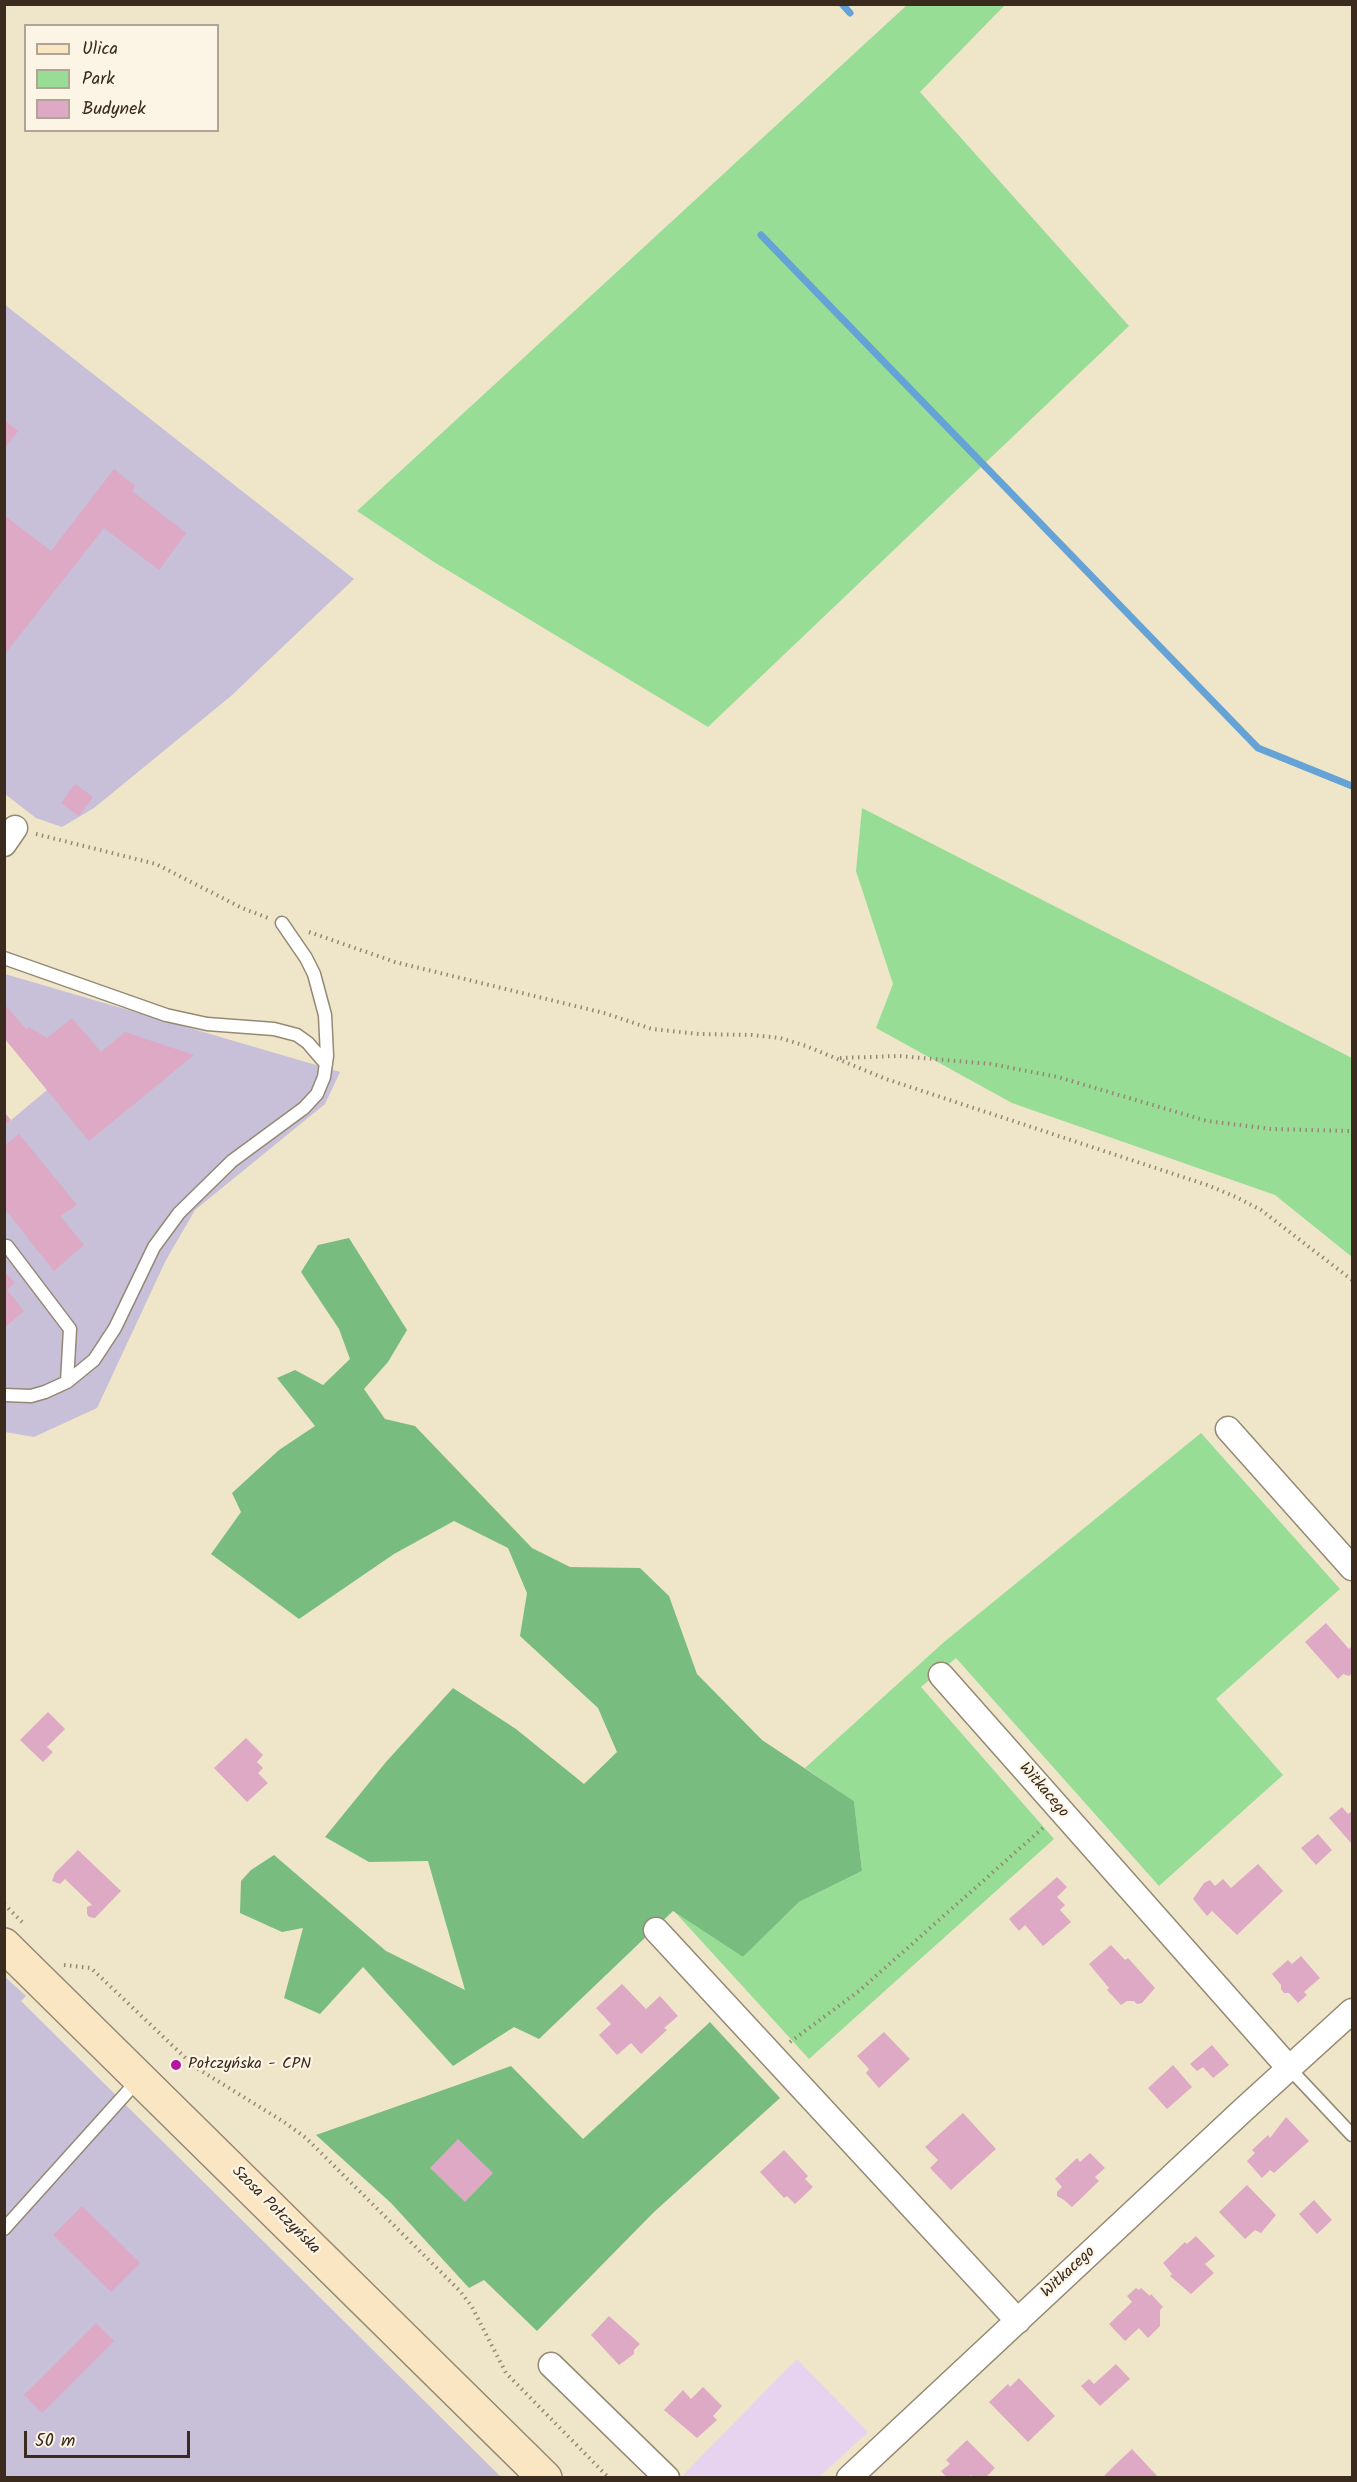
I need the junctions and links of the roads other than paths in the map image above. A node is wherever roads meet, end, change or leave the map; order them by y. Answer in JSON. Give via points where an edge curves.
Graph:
{"nodes":[{"id":1,"x":282,"y":923,"type":"road end"},
{"id":2,"x":4,"y":958,"type":"edge"},
{"id":3,"x":326,"y":1064,"type":"junction"},
{"id":4,"x":7,"y":1246,"type":"dead end"},
{"id":5,"x":67,"y":1382,"type":"junction"},
{"id":6,"x":4,"y":1395,"type":"edge"},
{"id":7,"x":1228,"y":1429,"type":"dead end"},
{"id":8,"x":1353,"y":1568,"type":"edge"},
{"id":9,"x":941,"y":1675,"type":"dead end"},
{"id":10,"x":656,"y":1930,"type":"dead end"},
{"id":11,"x":16,"y":1936,"type":"edge"},
{"id":12,"x":1353,"y":2012,"type":"edge"},
{"id":13,"x":1289,"y":2068,"type":"junction"},
{"id":14,"x":140,"y":2078,"type":"junction"},
{"id":15,"x":1353,"y":2135,"type":"edge"},
{"id":16,"x":4,"y":2229,"type":"edge"},
{"id":17,"x":1018,"y":2321,"type":"junction"},
{"id":18,"x":551,"y":2365,"type":"dead end"},
{"id":19,"x":544,"y":2478,"type":"edge"},
{"id":20,"x":667,"y":2478,"type":"edge"},
{"id":21,"x":849,"y":2478,"type":"edge"}],
"edges":[{"from":1,"to":3,"type":"lane","via":[[314,974],[325,1015]]},
{"from":2,"to":3,"type":"lane","via":[[166,1015],[297,1035]]},
{"from":3,"to":5,"type":"lane","via":[[317,1094],[304,1108],[232,1161],[165,1229],[115,1328],[94,1360]]},
{"from":4,"to":5,"type":"lane","via":[[70,1329]]},
{"from":5,"to":6,"type":"lane","via":[[31,1396]]},
{"from":7,"to":8,"type":"street"},
{"from":9,"to":13,"type":"street","name":"Witkacego"},
{"from":10,"to":17,"type":"street"},
{"from":11,"to":14,"type":"main road","name":"Szosa Połczyńska"},
{"from":12,"to":13,"type":"street","name":"Witkacego"},
{"from":13,"to":15,"type":"lane"},
{"from":13,"to":17,"type":"street","name":"Witkacego"},
{"from":14,"to":16,"type":"lane"},
{"from":14,"to":19,"type":"main road","name":"Szosa Połczyńska"},
{"from":17,"to":21,"type":"street","name":"Witkacego"},
{"from":18,"to":20,"type":"street"}]}
